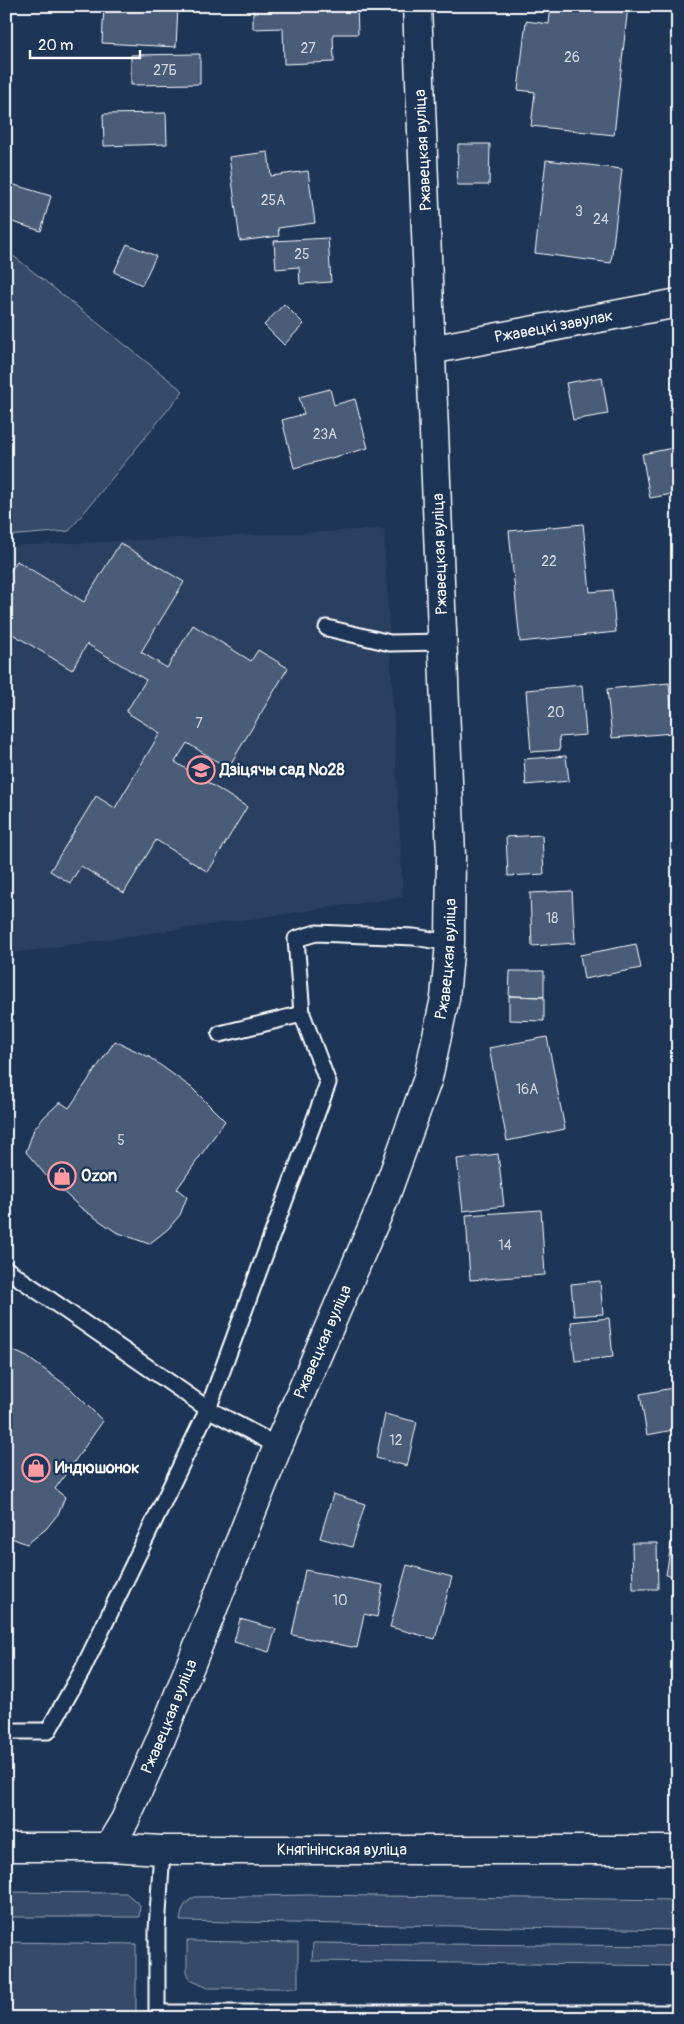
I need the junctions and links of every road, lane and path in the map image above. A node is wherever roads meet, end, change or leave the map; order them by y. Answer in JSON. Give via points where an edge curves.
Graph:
{"nodes":[{"id":1,"x":417,"y":6,"type":"edge"},
{"id":2,"x":678,"y":303,"type":"edge"},
{"id":3,"x":430,"y":350,"type":"junction"},
{"id":4,"x":327,"y":628,"type":"dead end"},
{"id":5,"x":443,"y":642,"type":"junction"},
{"id":6,"x":450,"y":943,"type":"junction"},
{"id":7,"x":302,"y":1014,"type":"junction"},
{"id":8,"x":220,"y":1034,"type":"dead end"},
{"id":9,"x":6,"y":1269,"type":"edge"},
{"id":10,"x":208,"y":1409,"type":"junction"},
{"id":11,"x":278,"y":1446,"type":"junction"},
{"id":12,"x":6,"y":1731,"type":"edge"},
{"id":13,"x":109,"y":1847,"type":"junction"},
{"id":14,"x":6,"y":1848,"type":"edge"},
{"id":15,"x":162,"y":1850,"type":"junction"},
{"id":16,"x":678,"y":1850,"type":"edge"},
{"id":17,"x":678,"y":2013,"type":"edge"},
{"id":18,"x":157,"y":2015,"type":"edge"}],
"edges":[{"from":1,"to":3,"type":"street","name":"Ржавецкая вуліца"},
{"from":2,"to":3,"type":"street","name":"Ржавецкі завулак"},
{"from":3,"to":5,"type":"street","name":"Ржавецкая вуліца"},
{"from":4,"to":5,"type":"lane","via":[[390,643]]},
{"from":5,"to":6,"type":"street","name":"Ржавецкая вуліца","via":[[451,856]]},
{"from":6,"to":7,"type":"lane","via":[[414,937],[316,933],[296,939]]},
{"from":6,"to":11,"type":"street","name":"Ржавецкая вуліца","via":[[445,998],[428,1078],[384,1200]]},
{"from":7,"to":8,"type":"lane"},
{"from":7,"to":10,"type":"lane","via":[[328,1084]]},
{"from":9,"to":10,"type":"lane"},
{"from":10,"to":11,"type":"lane"},
{"from":10,"to":12,"type":"lane","via":[[82,1671],[48,1732]]},
{"from":11,"to":13,"type":"street","name":"Ржавецкая вуліца","via":[[160,1741],[125,1820]]},
{"from":13,"to":14,"type":"street","name":"Княгінінская вуліца"},
{"from":13,"to":15,"type":"street","name":"Княгінінская вуліца"},
{"from":15,"to":16,"type":"street","name":"Княгінінская вуліца"},
{"from":15,"to":18,"type":"lane"},
{"from":17,"to":18,"type":"lane"}]}
